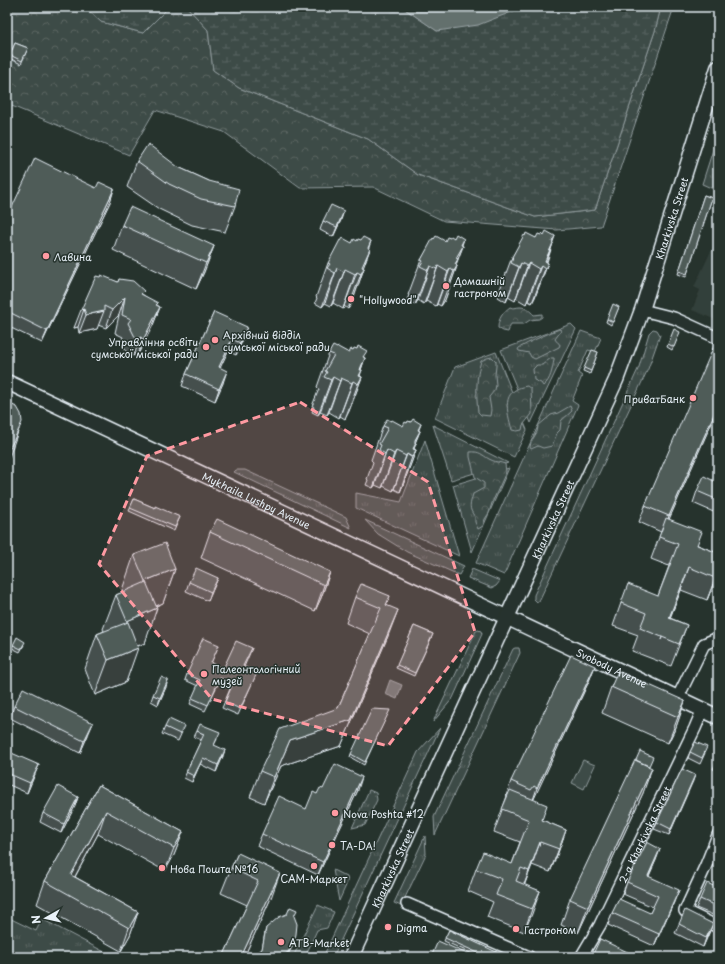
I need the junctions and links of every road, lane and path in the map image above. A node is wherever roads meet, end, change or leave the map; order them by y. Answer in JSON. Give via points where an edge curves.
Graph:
{"nodes":[{"id":1,"x":718,"y":68,"type":"edge"},
{"id":2,"x":642,"y":310,"type":"junction"},
{"id":3,"x":718,"y":338,"type":"edge"},
{"id":4,"x":7,"y":382,"type":"edge"},
{"id":5,"x":507,"y":617,"type":"junction"},
{"id":6,"x":718,"y":638,"type":"edge"},
{"id":7,"x":678,"y":697,"type":"junction"},
{"id":8,"x":703,"y":709,"type":"junction"},
{"id":9,"x":718,"y":717,"type":"edge"},
{"id":10,"x":718,"y":836,"type":"edge"},
{"id":11,"x":407,"y":904,"type":"dead end"},
{"id":12,"x":718,"y":927,"type":"edge"},
{"id":13,"x":351,"y":957,"type":"edge"},
{"id":14,"x":529,"y":957,"type":"edge"},
{"id":15,"x":581,"y":957,"type":"edge"}],
"edges":[{"from":1,"to":2,"type":"main road","name":"Kharkivska Street"},
{"from":2,"to":3,"type":"street","via":[[674,318]]},
{"from":2,"to":5,"type":"main road","name":"Kharkivska Street","via":[[616,380]]},
{"from":4,"to":5,"type":"main road","name":"Mykhaila Lushpy Avenue"},
{"from":5,"to":7,"type":"main road","name":"Svobody Avenue"},
{"from":5,"to":13,"type":"main road","name":"Kharkivska Street"},
{"from":6,"to":7,"type":"street","via":[[704,644]]},
{"from":7,"to":8,"type":"main road","name":"Svobody Avenue"},
{"from":8,"to":9,"type":"main road","name":"Svobody Avenue"},
{"from":8,"to":15,"type":"street","name":"2-a Kharkivska Street","via":[[600,924]]},
{"from":10,"to":12,"type":"street","via":[[685,911]]},
{"from":11,"to":14,"type":"street"}]}
